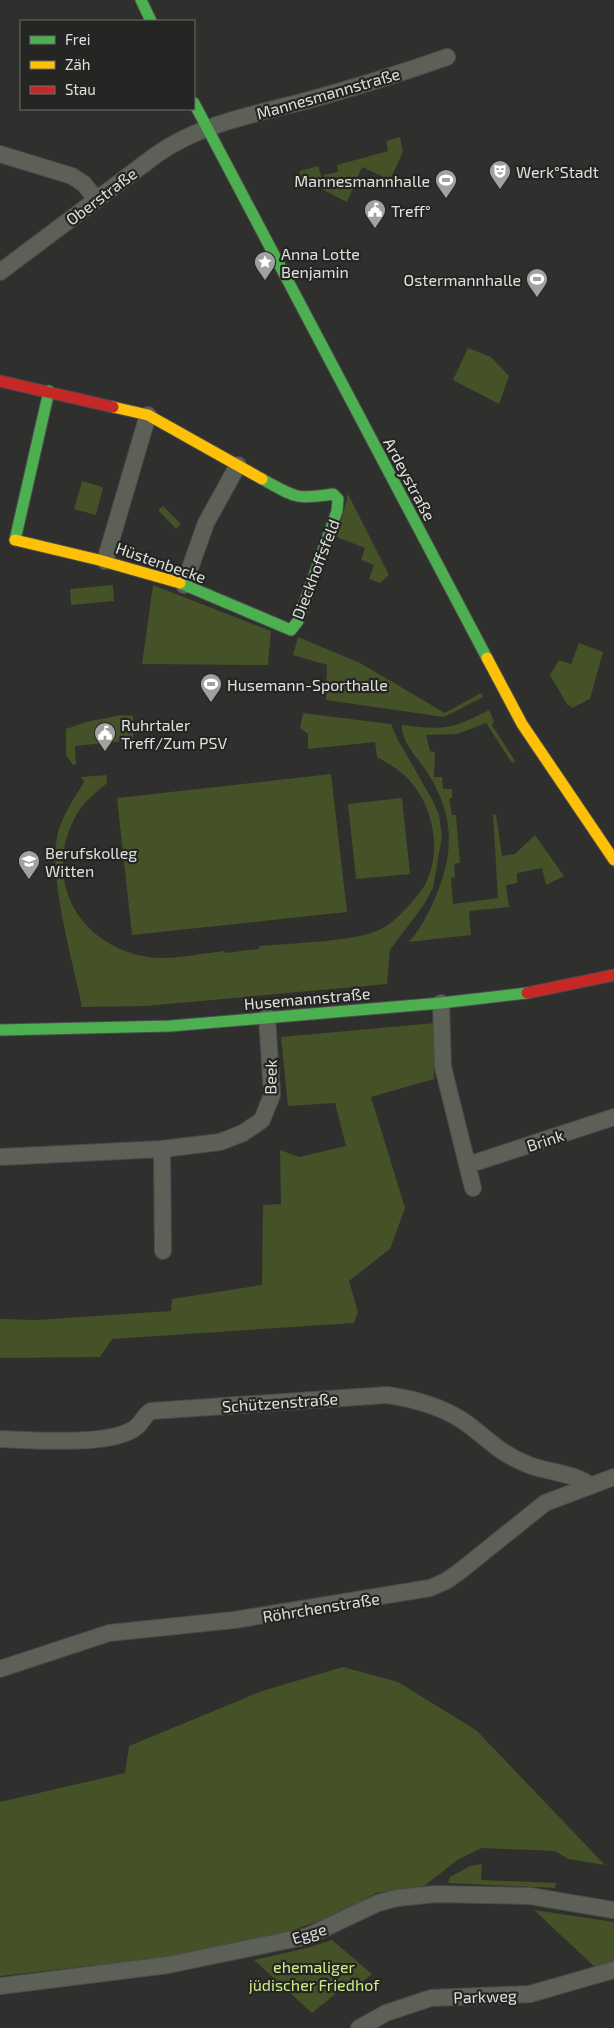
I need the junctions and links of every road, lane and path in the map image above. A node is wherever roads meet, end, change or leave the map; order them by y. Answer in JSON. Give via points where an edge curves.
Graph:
{"nodes":[{"id":1,"x":141,"y":0,"type":"edge"},
{"id":2,"x":151,"y":20,"type":"edge"},
{"id":3,"x":447,"y":56,"type":"dead end"},
{"id":4,"x":195,"y":105,"type":"edge"},
{"id":5,"x":207,"y":128,"type":"junction"},
{"id":6,"x":0,"y":154,"type":"edge"},
{"id":7,"x":96,"y":200,"type":"junction"},
{"id":8,"x":0,"y":272,"type":"edge"},
{"id":9,"x":0,"y":381,"type":"edge"},
{"id":10,"x":49,"y":391,"type":"junction"},
{"id":11,"x":148,"y":415,"type":"junction"},
{"id":12,"x":238,"y":465,"type":"junction"},
{"id":13,"x":105,"y":561,"type":"junction"},
{"id":14,"x":184,"y":585,"type":"junction"},
{"id":15,"x":291,"y":630,"type":"joint"},
{"id":16,"x":614,"y":860,"type":"edge"},
{"id":17,"x":614,"y":975,"type":"edge"},
{"id":18,"x":441,"y":1003,"type":"junction"},
{"id":19,"x":267,"y":1017,"type":"junction"},
{"id":20,"x":0,"y":1030,"type":"edge"},
{"id":21,"x":614,"y":1117,"type":"edge"},
{"id":22,"x":162,"y":1149,"type":"junction"},
{"id":23,"x":0,"y":1157,"type":"edge"},
{"id":24,"x":477,"y":1162,"type":"dead end"},
{"id":25,"x":473,"y":1188,"type":"dead end"},
{"id":26,"x":164,"y":1251,"type":"dead end"},
{"id":27,"x":0,"y":1439,"type":"edge"},
{"id":28,"x":550,"y":1472,"type":"junction"},
{"id":29,"x":614,"y":1477,"type":"edge"},
{"id":30,"x":589,"y":1486,"type":"junction"},
{"id":31,"x":545,"y":1503,"type":"junction"},
{"id":32,"x":0,"y":1669,"type":"edge"},
{"id":33,"x":614,"y":1910,"type":"edge"},
{"id":34,"x":614,"y":1970,"type":"edge"},
{"id":35,"x":0,"y":1986,"type":"edge"},
{"id":36,"x":359,"y":2028,"type":"edge"}],
"edges":[{"from":1,"to":2,"type":"main road"},
{"from":3,"to":5,"type":"street","name":"Mannesmannstraße","via":[[379,81]]},
{"from":4,"to":5,"type":"main road","name":"Ardeystraße"},
{"from":5,"to":7,"type":"street","name":"Oberstraße","via":[[161,152]]},
{"from":5,"to":16,"type":"main road","name":"Ardeystraße","via":[[522,724]]},
{"from":6,"to":7,"type":"street","via":[[72,176],[84,184]]},
{"from":7,"to":8,"type":"street","name":"Oberstraße"},
{"from":9,"to":10,"type":"main road","name":"Dieckhoffsfeld"},
{"from":10,"to":11,"type":"main road","name":"Dieckhoffsfeld"},
{"from":10,"to":13,"type":"main road","name":"Hüstenbecke","via":[[16,540]]},
{"from":11,"to":12,"type":"main road","name":"Dieckhoffsfeld"},
{"from":11,"to":13,"type":"street"},
{"from":12,"to":14,"type":"street","via":[[206,523]]},
{"from":12,"to":15,"type":"main road","name":"Dieckhoffsfeld","via":[[304,499],[334,494],[338,499],[338,511],[298,621]]},
{"from":13,"to":14,"type":"main road","name":"Hüstenbecke"},
{"from":14,"to":15,"type":"main road","name":"Hüstenbecke"},
{"from":17,"to":18,"type":"main road","name":"Husemannstraße","via":[[517,995]]},
{"from":18,"to":19,"type":"main road","name":"Husemannstraße"},
{"from":18,"to":25,"type":"street","via":[[443,1067]]},
{"from":19,"to":20,"type":"main road","name":"Husemannstraße","via":[[170,1026]]},
{"from":19,"to":22,"type":"street","name":"Beek","via":[[272,1094],[262,1120],[243,1134],[220,1142]]},
{"from":21,"to":24,"type":"street","name":"Brink"},
{"from":22,"to":23,"type":"street","name":"Beek"},
{"from":22,"to":26,"type":"street"},
{"from":27,"to":28,"type":"street","name":"Schützenstraße","via":[[104,1439],[132,1430],[151,1411],[387,1395],[446,1412],[469,1425],[510,1457]]},
{"from":28,"to":30,"type":"street","name":"Schützenstraße","via":[[581,1479]]},
{"from":28,"to":31,"type":"street","via":[[556,1482],[556,1493]]},
{"from":29,"to":30,"type":"street","name":"Röhrchenstraße"},
{"from":30,"to":31,"type":"street","name":"Röhrchenstraße"},
{"from":31,"to":32,"type":"street","name":"Röhrchenstraße","via":[[459,1572],[430,1588],[234,1620],[109,1633]]},
{"from":33,"to":35,"type":"street","name":"Egge","via":[[530,1896],[436,1894],[397,1898],[378,1903],[308,1936],[168,1965]]},
{"from":34,"to":36,"type":"street","name":"Parkweg","via":[[530,1994],[431,1998],[386,2013]]}]}
